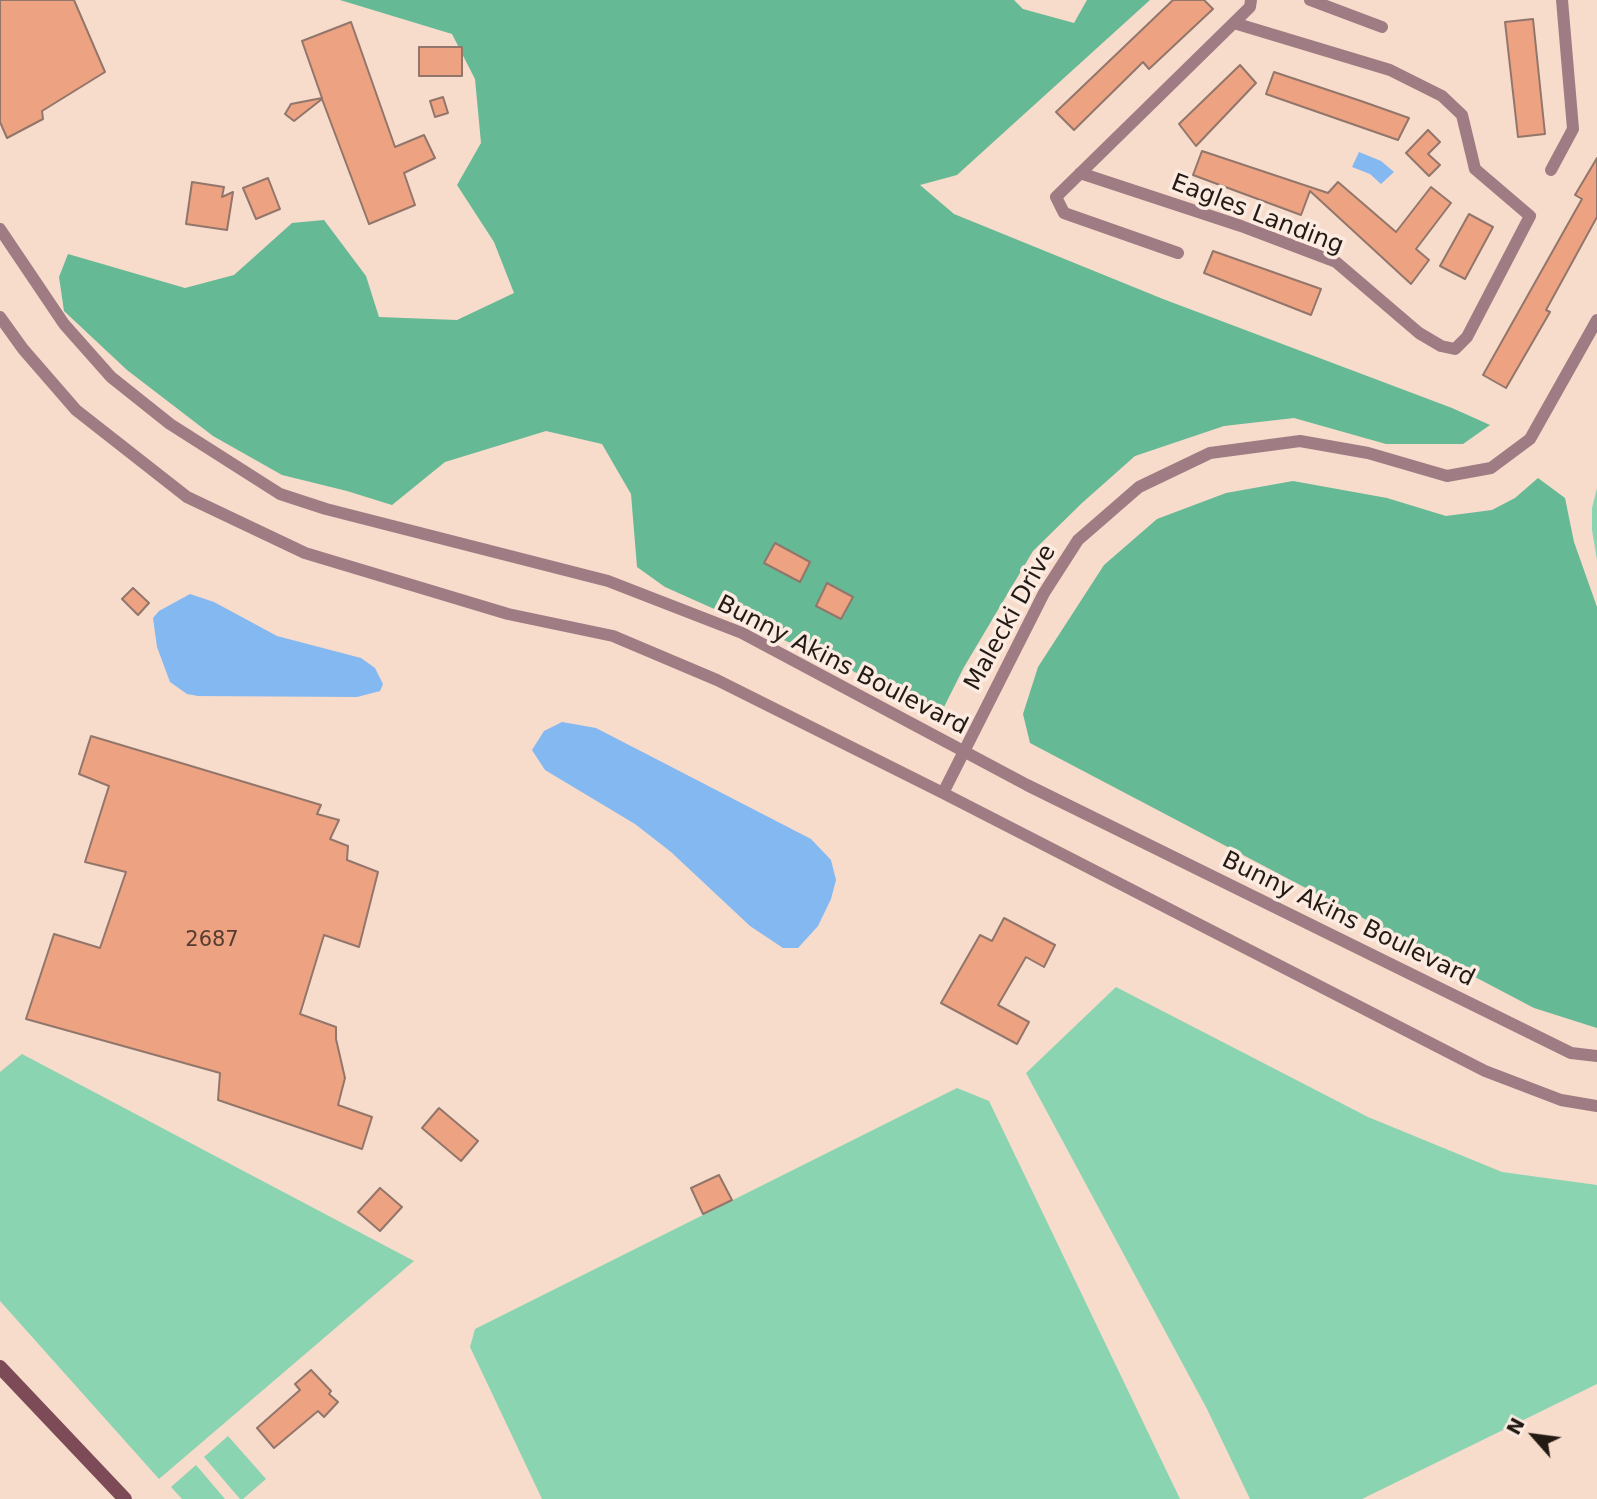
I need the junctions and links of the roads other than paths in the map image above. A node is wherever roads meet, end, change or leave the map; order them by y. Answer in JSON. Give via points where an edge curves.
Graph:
{"nodes":[{"id":1,"x":1251,"y":0,"type":"edge"},
{"id":2,"x":1310,"y":0,"type":"edge"},
{"id":3,"x":1562,"y":0,"type":"edge"},
{"id":4,"x":1234,"y":23,"type":"junction"},
{"id":5,"x":1382,"y":27,"type":"dead end"},
{"id":6,"x":1551,"y":170,"type":"dead end"},
{"id":7,"x":1080,"y":173,"type":"junction"},
{"id":8,"x":0,"y":229,"type":"edge"},
{"id":9,"x":1178,"y":253,"type":"dead end"},
{"id":10,"x":0,"y":317,"type":"edge"},
{"id":11,"x":1597,"y":320,"type":"edge"},
{"id":12,"x":964,"y":751,"type":"junction"},
{"id":13,"x":943,"y":793,"type":"junction"},
{"id":14,"x":1597,"y":1056,"type":"edge"},
{"id":15,"x":1597,"y":1106,"type":"edge"},
{"id":16,"x":0,"y":1367,"type":"edge"},
{"id":17,"x":125,"y":1499,"type":"edge"}],
"edges":[{"from":1,"to":4,"type":"street"},
{"from":2,"to":5,"type":"street"},
{"from":3,"to":6,"type":"street","via":[[1573,129]]},
{"from":4,"to":7,"type":"street"},
{"from":4,"to":7,"type":"street","name":"Eagles Landing","via":[[1390,70],[1442,96],[1462,115],[1475,170],[1530,216],[1467,337],[1455,349],[1419,333],[1336,262]]},
{"from":7,"to":9,"type":"street","via":[[1056,198],[1065,213]]},
{"from":8,"to":12,"type":"street","name":"Bunny Akins Boulevard","via":[[64,324],[111,377],[170,424],[280,494],[608,581],[742,633]]},
{"from":10,"to":13,"type":"street","via":[[76,410],[187,497],[305,553],[508,614],[613,636],[717,680]]},
{"from":11,"to":12,"type":"street","name":"Malecki Drive","via":[[1531,439],[1491,468],[1447,476],[1368,453],[1300,441],[1210,453],[1139,487],[1078,540],[1044,593]]},
{"from":12,"to":13,"type":"street","name":"Malecki Drive"},
{"from":12,"to":14,"type":"street","name":"Bunny Akins Boulevard","via":[[1571,1053]]},
{"from":13,"to":15,"type":"street","via":[[1485,1071],[1561,1100]]},
{"from":16,"to":17,"type":"street"}]}
